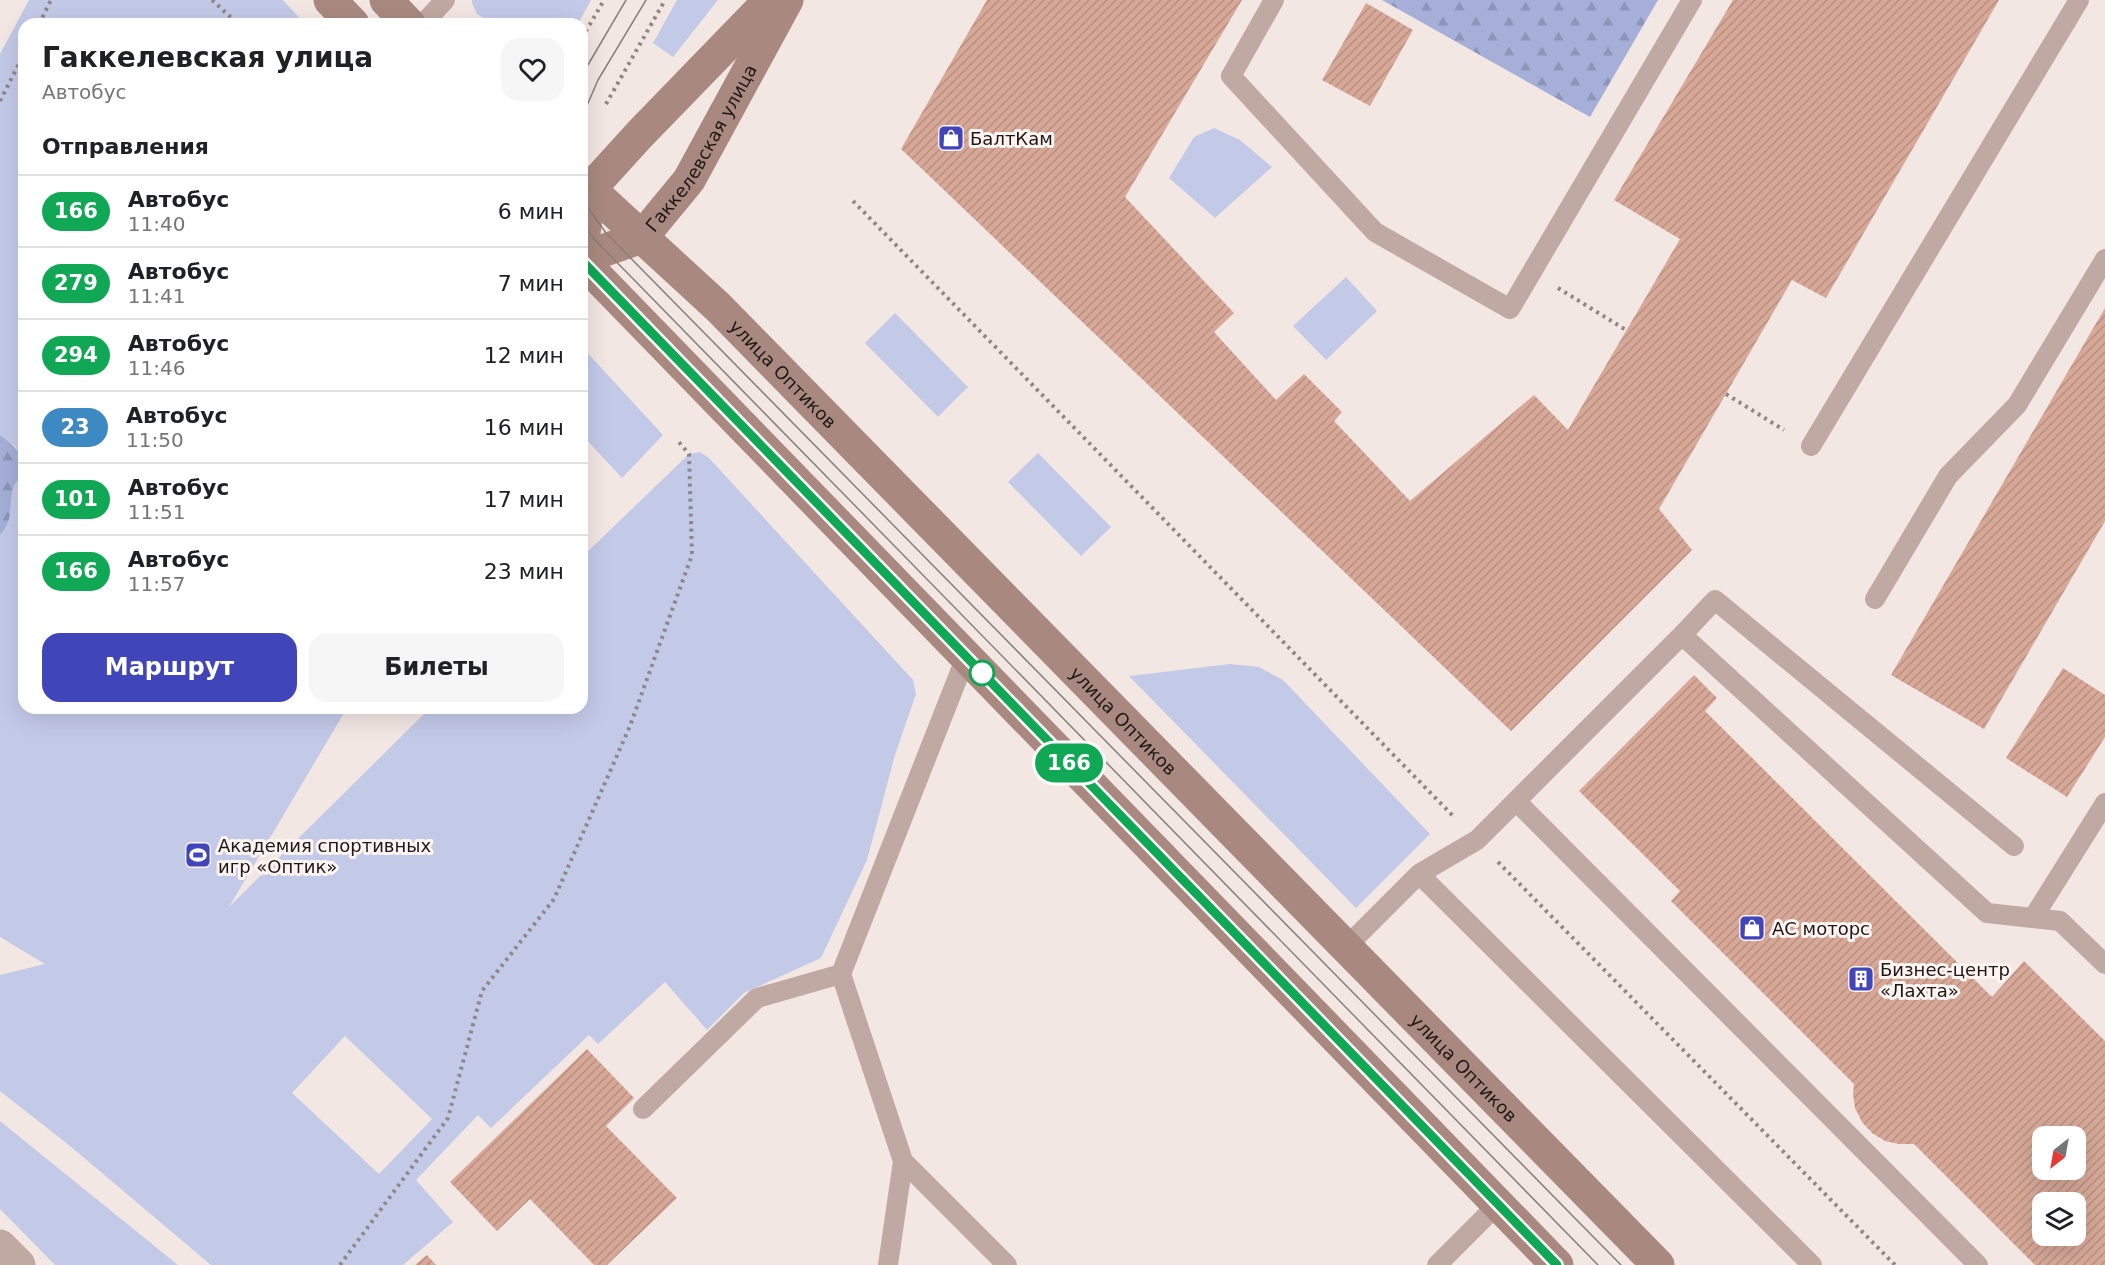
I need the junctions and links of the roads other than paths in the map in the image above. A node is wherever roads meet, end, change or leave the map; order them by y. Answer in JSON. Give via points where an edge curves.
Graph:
{"nodes":[{"id":1,"x":330,"y":0,"type":"edge"},
{"id":2,"x":386,"y":0,"type":"edge"},
{"id":3,"x":445,"y":0,"type":"edge"},
{"id":4,"x":770,"y":0,"type":"edge"},
{"id":5,"x":787,"y":0,"type":"edge"},
{"id":6,"x":1274,"y":0,"type":"edge"},
{"id":7,"x":1692,"y":0,"type":"edge"},
{"id":8,"x":2079,"y":0,"type":"edge"},
{"id":9,"x":347,"y":18,"type":"edge"},
{"id":10,"x":403,"y":18,"type":"edge"},
{"id":11,"x":428,"y":18,"type":"edge"},
{"id":12,"x":588,"y":183,"type":"edge"},
{"id":13,"x":588,"y":187,"type":"edge"},
{"id":14,"x":642,"y":237,"type":"junction"},
{"id":15,"x":588,"y":258,"type":"edge"},
{"id":16,"x":2105,"y":259,"type":"edge"},
{"id":17,"x":588,"y":266,"type":"edge"},
{"id":18,"x":1811,"y":446,"type":"road end"},
{"id":19,"x":1875,"y":598,"type":"dead end"},
{"id":20,"x":1683,"y":635,"type":"junction"},
{"id":21,"x":970,"y":660,"type":"junction"},
{"id":22,"x":1516,"y":801,"type":"junction"},
{"id":23,"x":2105,"y":803,"type":"edge"},
{"id":24,"x":2014,"y":846,"type":"dead end"},
{"id":25,"x":1419,"y":874,"type":"junction"},
{"id":26,"x":2032,"y":918,"type":"junction"},
{"id":27,"x":1346,"y":947,"type":"junction"},
{"id":28,"x":2105,"y":964,"type":"edge"},
{"id":29,"x":841,"y":974,"type":"junction"},
{"id":30,"x":643,"y":1108,"type":"dead end"},
{"id":31,"x":903,"y":1161,"type":"junction"},
{"id":32,"x":1498,"y":1204,"type":"junction"},
{"id":33,"x":0,"y":1246,"type":"edge"},
{"id":34,"x":19,"y":1265,"type":"edge"},
{"id":35,"x":888,"y":1265,"type":"edge"},
{"id":36,"x":1007,"y":1265,"type":"edge"},
{"id":37,"x":1437,"y":1265,"type":"edge"},
{"id":38,"x":1557,"y":1265,"type":"edge"},
{"id":39,"x":1658,"y":1265,"type":"edge"},
{"id":40,"x":1812,"y":1265,"type":"edge"},
{"id":41,"x":1978,"y":1265,"type":"edge"}],
"edges":[{"from":1,"to":9,"type":"main road"},
{"from":2,"to":10,"type":"main road"},
{"from":3,"to":11,"type":"lane"},
{"from":4,"to":12,"type":"main road","name":"Гаккелевская улица"},
{"from":5,"to":14,"type":"main road","name":"Гаккелевская улица","via":[[689,180]]},
{"from":6,"to":7,"type":"lane","via":[[1231,76],[1375,232],[1510,309]]},
{"from":8,"to":18,"type":"lane"},
{"from":13,"to":14,"type":"main road","name":"улица Оптиков"},
{"from":14,"to":15,"type":"main road","name":"Гаккелевская улица"},
{"from":14,"to":27,"type":"main road","name":"улица Оптиков","via":[[718,307]]},
{"from":16,"to":19,"type":"lane","via":[[2018,405],[1948,476]]},
{"from":17,"to":21,"type":"main road"},
{"from":20,"to":22,"type":"lane"},
{"from":20,"to":24,"type":"lane","via":[[1715,600]]},
{"from":20,"to":26,"type":"lane","via":[[1987,913]]},
{"from":21,"to":29,"type":"lane","via":[[960,672]]},
{"from":21,"to":32,"type":"main road"},
{"from":22,"to":25,"type":"lane","via":[[1477,840]]},
{"from":22,"to":41,"type":"lane"},
{"from":23,"to":26,"type":"lane"},
{"from":25,"to":27,"type":"lane"},
{"from":25,"to":40,"type":"lane"},
{"from":26,"to":28,"type":"lane","via":[[2060,921]]},
{"from":27,"to":39,"type":"main road","name":"улица Оптиков"},
{"from":29,"to":30,"type":"lane","via":[[757,998]]},
{"from":29,"to":31,"type":"lane"},
{"from":31,"to":35,"type":"lane"},
{"from":31,"to":36,"type":"lane"},
{"from":32,"to":37,"type":"lane"},
{"from":32,"to":38,"type":"main road"},
{"from":33,"to":34,"type":"street"}]}
